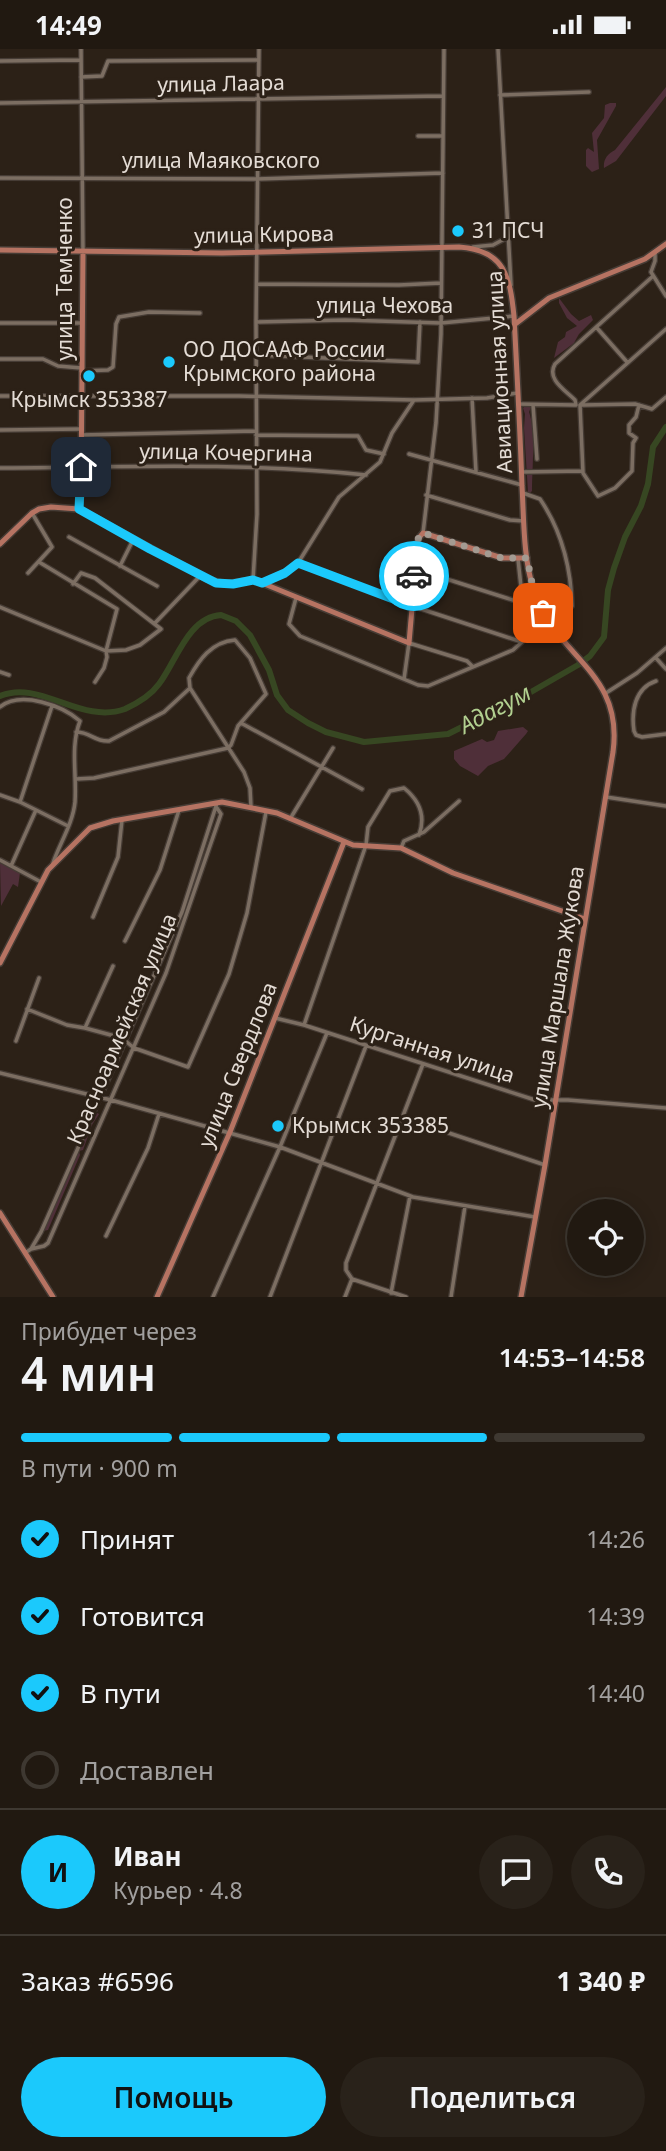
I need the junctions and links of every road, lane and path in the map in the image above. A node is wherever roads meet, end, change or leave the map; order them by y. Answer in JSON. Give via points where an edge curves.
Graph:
{"nodes":[{"id":1,"x":81,"y":49,"type":"edge"},
{"id":2,"x":259,"y":49,"type":"edge"},
{"id":3,"x":444,"y":49,"type":"edge"},
{"id":4,"x":499,"y":49,"type":"edge"},
{"id":5,"x":81,"y":60,"type":"junction"},
{"id":6,"x":259,"y":60,"type":"junction"},
{"id":7,"x":0,"y":61,"type":"edge"},
{"id":8,"x":81,"y":76,"type":"junction"},
{"id":9,"x":589,"y":92,"type":"dead end"},
{"id":10,"x":500,"y":95,"type":"junction"},
{"id":11,"x":443,"y":96,"type":"junction"},
{"id":12,"x":258,"y":100,"type":"junction"},
{"id":13,"x":80,"y":102,"type":"junction"},
{"id":14,"x":0,"y":103,"type":"edge"},
{"id":15,"x":418,"y":136,"type":"dead end"},
{"id":16,"x":442,"y":136,"type":"junction"},
{"id":17,"x":443,"y":173,"type":"junction"},
{"id":18,"x":81,"y":177,"type":"junction"},
{"id":19,"x":0,"y":178,"type":"edge"},
{"id":20,"x":257,"y":179,"type":"junction"},
{"id":21,"x":509,"y":235,"type":"junction"},
{"id":22,"x":666,"y":244,"type":"edge"},
{"id":23,"x":442,"y":247,"type":"junction"},
{"id":24,"x":459,"y":247,"type":"junction"},
{"id":25,"x":0,"y":250,"type":"edge"},
{"id":26,"x":83,"y":252,"type":"junction"},
{"id":27,"x":256,"y":252,"type":"junction"},
{"id":28,"x":655,"y":253,"type":"junction"},
{"id":29,"x":652,"y":277,"type":"junction"},
{"id":30,"x":442,"y":283,"type":"junction"},
{"id":31,"x":257,"y":284,"type":"junction"},
{"id":32,"x":511,"y":286,"type":"junction"},
{"id":33,"x":666,"y":296,"type":"edge"},
{"id":34,"x":200,"y":313,"type":"dead end"},
{"id":35,"x":514,"y":316,"type":"junction"},
{"id":36,"x":256,"y":322,"type":"junction"},
{"id":37,"x":420,"y":322,"type":"junction"},
{"id":38,"x":0,"y":323,"type":"edge"},
{"id":39,"x":82,"y":323,"type":"junction"},
{"id":40,"x":441,"y":323,"type":"junction"},
{"id":41,"x":514,"y":325,"type":"junction"},
{"id":42,"x":597,"y":328,"type":"junction"},
{"id":43,"x":666,"y":329,"type":"edge"},
{"id":44,"x":256,"y":355,"type":"junction"},
{"id":45,"x":0,"y":359,"type":"edge"},
{"id":46,"x":627,"y":362,"type":"junction"},
{"id":47,"x":81,"y":370,"type":"junction"},
{"id":48,"x":517,"y":393,"type":"junction"},
{"id":49,"x":0,"y":395,"type":"edge"},
{"id":50,"x":81,"y":396,"type":"junction"},
{"id":51,"x":256,"y":397,"type":"junction"},
{"id":52,"x":666,"y":397,"type":"edge"},
{"id":53,"x":437,"y":398,"type":"junction"},
{"id":54,"x":472,"y":398,"type":"junction"},
{"id":55,"x":414,"y":400,"type":"junction"},
{"id":56,"x":518,"y":404,"type":"junction"},
{"id":57,"x":533,"y":405,"type":"junction"},
{"id":58,"x":578,"y":405,"type":"junction"},
{"id":59,"x":639,"y":405,"type":"junction"},
{"id":60,"x":0,"y":430,"type":"edge"},
{"id":61,"x":81,"y":432,"type":"junction"},
{"id":62,"x":256,"y":433,"type":"junction"},
{"id":63,"x":384,"y":454,"type":"junction"},
{"id":64,"x":409,"y":454,"type":"dead end"},
{"id":65,"x":431,"y":459,"type":"junction"},
{"id":66,"x":537,"y":459,"type":"dead end"},
{"id":67,"x":81,"y":467,"type":"junction"},
{"id":68,"x":0,"y":468,"type":"edge"},
{"id":69,"x":256,"y":468,"type":"junction"},
{"id":70,"x":583,"y":471,"type":"junction"},
{"id":71,"x":476,"y":472,"type":"junction"},
{"id":72,"x":522,"y":472,"type":"junction"},
{"id":73,"x":366,"y":475,"type":"junction"},
{"id":74,"x":522,"y":485,"type":"junction"},
{"id":75,"x":523,"y":493,"type":"junction"},
{"id":76,"x":426,"y":495,"type":"junction"},
{"id":77,"x":79,"y":509,"type":"junction"},
{"id":78,"x":32,"y":513,"type":"junction"},
{"id":79,"x":524,"y":521,"type":"junction"},
{"id":80,"x":423,"y":533,"type":"junction"},
{"id":81,"x":69,"y":537,"type":"dead end"},
{"id":82,"x":133,"y":540,"type":"junction"},
{"id":83,"x":0,"y":544,"type":"edge"},
{"id":84,"x":527,"y":558,"type":"junction"},
{"id":85,"x":518,"y":559,"type":"junction"},
{"id":86,"x":39,"y":562,"type":"junction"},
{"id":87,"x":298,"y":563,"type":"junction"},
{"id":88,"x":120,"y":566,"type":"junction"},
{"id":89,"x":415,"y":569,"type":"junction"},
{"id":90,"x":28,"y":573,"type":"dead end"},
{"id":91,"x":200,"y":576,"type":"junction"},
{"id":92,"x":253,"y":580,"type":"junction"},
{"id":93,"x":262,"y":583,"type":"junction"},
{"id":94,"x":73,"y":584,"type":"junction"},
{"id":95,"x":157,"y":586,"type":"dead end"},
{"id":96,"x":296,"y":599,"type":"junction"},
{"id":97,"x":412,"y":606,"type":"junction"},
{"id":98,"x":572,"y":606,"type":"dead end"},
{"id":99,"x":0,"y":607,"type":"edge"},
{"id":100,"x":155,"y":623,"type":"junction"},
{"id":101,"x":409,"y":643,"type":"junction"},
{"id":102,"x":666,"y":648,"type":"edge"},
{"id":103,"x":106,"y":651,"type":"junction"},
{"id":104,"x":656,"y":658,"type":"junction"},
{"id":105,"x":472,"y":666,"type":"junction"},
{"id":106,"x":666,"y":669,"type":"edge"},
{"id":107,"x":0,"y":672,"type":"edge"},
{"id":108,"x":9,"y":675,"type":"dead end"},
{"id":109,"x":404,"y":679,"type":"junction"},
{"id":110,"x":656,"y":681,"type":"dead end"},
{"id":111,"x":96,"y":683,"type":"dead end"},
{"id":112,"x":600,"y":684,"type":"joint"},
{"id":113,"x":190,"y":688,"type":"junction"},
{"id":114,"x":606,"y":693,"type":"junction"},
{"id":115,"x":52,"y":706,"type":"junction"},
{"id":116,"x":0,"y":707,"type":"edge"},
{"id":117,"x":241,"y":723,"type":"junction"},
{"id":118,"x":76,"y":732,"type":"junction"},
{"id":119,"x":666,"y":734,"type":"edge"},
{"id":120,"x":228,"y":748,"type":"junction"},
{"id":121,"x":333,"y":748,"type":"dead end"},
{"id":122,"x":322,"y":765,"type":"junction"},
{"id":123,"x":76,"y":779,"type":"junction"},
{"id":124,"x":362,"y":789,"type":"dead end"},
{"id":125,"x":0,"y":795,"type":"edge"},
{"id":126,"x":606,"y":797,"type":"junction"},
{"id":127,"x":459,"y":801,"type":"dead end"},
{"id":128,"x":20,"y":802,"type":"junction"},
{"id":129,"x":217,"y":805,"type":"junction"},
{"id":130,"x":666,"y":806,"type":"edge"},
{"id":131,"x":251,"y":807,"type":"junction"},
{"id":132,"x":36,"y":810,"type":"junction"},
{"id":133,"x":179,"y":810,"type":"junction"},
{"id":134,"x":266,"y":810,"type":"junction"},
{"id":135,"x":290,"y":819,"type":"junction"},
{"id":136,"x":122,"y":820,"type":"junction"},
{"id":137,"x":68,"y":825,"type":"junction"},
{"id":138,"x":419,"y":835,"type":"junction"},
{"id":139,"x":344,"y":842,"type":"junction"},
{"id":140,"x":366,"y":845,"type":"junction"},
{"id":141,"x":401,"y":848,"type":"junction"},
{"id":142,"x":0,"y":860,"type":"edge"},
{"id":143,"x":53,"y":863,"type":"junction"},
{"id":144,"x":11,"y":866,"type":"junction"},
{"id":145,"x":41,"y":883,"type":"junction"},
{"id":146,"x":93,"y":917,"type":"dead end"},
{"id":147,"x":585,"y":919,"type":"junction"},
{"id":148,"x":125,"y":940,"type":"dead end"},
{"id":149,"x":0,"y":963,"type":"edge"},
{"id":150,"x":113,"y":966,"type":"dead end"},
{"id":151,"x":39,"y":978,"type":"dead end"},
{"id":152,"x":27,"y":1009,"type":"junction"},
{"id":153,"x":274,"y":1017,"type":"junction"},
{"id":154,"x":304,"y":1025,"type":"junction"},
{"id":155,"x":85,"y":1028,"type":"junction"},
{"id":156,"x":327,"y":1033,"type":"junction"},
{"id":157,"x":16,"y":1041,"type":"dead end"},
{"id":158,"x":125,"y":1042,"type":"junction"},
{"id":159,"x":366,"y":1046,"type":"junction"},
{"id":160,"x":134,"y":1048,"type":"junction"},
{"id":161,"x":423,"y":1065,"type":"junction"},
{"id":162,"x":0,"y":1073,"type":"edge"},
{"id":163,"x":100,"y":1098,"type":"junction"},
{"id":164,"x":111,"y":1100,"type":"junction"},
{"id":165,"x":556,"y":1100,"type":"junction"},
{"id":166,"x":666,"y":1108,"type":"edge"},
{"id":167,"x":159,"y":1114,"type":"junction"},
{"id":168,"x":404,"y":1118,"type":"junction"},
{"id":169,"x":230,"y":1132,"type":"junction"},
{"id":170,"x":280,"y":1147,"type":"junction"},
{"id":171,"x":322,"y":1161,"type":"junction"},
{"id":172,"x":545,"y":1165,"type":"junction"},
{"id":173,"x":378,"y":1184,"type":"junction"},
{"id":174,"x":410,"y":1196,"type":"junction"},
{"id":175,"x":465,"y":1205,"type":"junction"},
{"id":176,"x":0,"y":1213,"type":"edge"},
{"id":177,"x":535,"y":1217,"type":"junction"},
{"id":178,"x":106,"y":1236,"type":"dead end"},
{"id":179,"x":29,"y":1250,"type":"junction"},
{"id":180,"x":352,"y":1279,"type":"junction"},
{"id":181,"x":391,"y":1293,"type":"junction"},
{"id":182,"x":53,"y":1297,"type":"edge"},
{"id":183,"x":157,"y":1297,"type":"edge"},
{"id":184,"x":213,"y":1297,"type":"edge"},
{"id":185,"x":270,"y":1297,"type":"edge"},
{"id":186,"x":345,"y":1297,"type":"edge"},
{"id":187,"x":406,"y":1297,"type":"edge"},
{"id":188,"x":451,"y":1297,"type":"edge"},
{"id":189,"x":521,"y":1297,"type":"edge"}],
"edges":[{"from":1,"to":5,"type":"street","name":"улица Темченко"},
{"from":2,"to":6,"type":"street"},
{"from":3,"to":11,"type":"street"},
{"from":4,"to":10,"type":"street","name":"Авиационная улица"},
{"from":5,"to":7,"type":"street"},
{"from":5,"to":8,"type":"street","name":"улица Темченко"},
{"from":6,"to":8,"type":"street","via":[[108,61],[103,76]]},
{"from":6,"to":12,"type":"street"},
{"from":8,"to":13,"type":"street","name":"улица Темченко"},
{"from":9,"to":10,"type":"street"},
{"from":10,"to":21,"type":"street","name":"Авиационная улица"},
{"from":11,"to":12,"type":"street","name":"улица Лаара"},
{"from":11,"to":16,"type":"street"},
{"from":12,"to":13,"type":"street","name":"улица Лаара"},
{"from":12,"to":20,"type":"street"},
{"from":13,"to":14,"type":"street","name":"улица Лаара"},
{"from":13,"to":18,"type":"street","name":"улица Темченко"},
{"from":15,"to":16,"type":"street"},
{"from":16,"to":17,"type":"street"},
{"from":17,"to":20,"type":"street","name":"улица Маяковского"},
{"from":17,"to":23,"type":"street"},
{"from":18,"to":19,"type":"street","name":"улица Маяковского"},
{"from":18,"to":20,"type":"street","name":"улица Маяковского"},
{"from":18,"to":26,"type":"street","name":"улица Темченко"},
{"from":20,"to":27,"type":"street"},
{"from":21,"to":24,"type":"street","via":[[493,244]]},
{"from":21,"to":32,"type":"street","name":"Авиационная улица"},
{"from":22,"to":28,"type":"main road"},
{"from":23,"to":24,"type":"main road","name":"улица Кирова"},
{"from":23,"to":27,"type":"main road","name":"улица Кирова"},
{"from":23,"to":30,"type":"street"},
{"from":24,"to":32,"type":"main road","name":"улица Кирова","via":[[492,257]]},
{"from":25,"to":26,"type":"main road","name":"улица Кирова"},
{"from":26,"to":27,"type":"main road","name":"улица Кирова"},
{"from":26,"to":39,"type":"main road","name":"улица Темченко"},
{"from":27,"to":31,"type":"street"},
{"from":28,"to":29,"type":"street"},
{"from":28,"to":41,"type":"main road","via":[[559,293]]},
{"from":29,"to":33,"type":"street"},
{"from":29,"to":42,"type":"street"},
{"from":30,"to":31,"type":"street"},
{"from":30,"to":40,"type":"street"},
{"from":31,"to":36,"type":"street"},
{"from":32,"to":35,"type":"main road","name":"Авиационная улица"},
{"from":34,"to":47,"type":"street","via":[[121,316],[116,324],[113,367]]},
{"from":35,"to":40,"type":"street","name":"улица Чехова"},
{"from":35,"to":41,"type":"main road","name":"Авиационная улица"},
{"from":36,"to":37,"type":"street","name":"улица Чехова"},
{"from":36,"to":44,"type":"street"},
{"from":37,"to":40,"type":"street","name":"улица Чехова"},
{"from":37,"to":44,"type":"street","via":[[418,362]]},
{"from":38,"to":39,"type":"street"},
{"from":39,"to":47,"type":"main road","name":"улица Темченко"},
{"from":40,"to":53,"type":"street"},
{"from":41,"to":48,"type":"main road","name":"Авиационная улица"},
{"from":42,"to":46,"type":"street"},
{"from":42,"to":58,"type":"street","via":[[551,370]]},
{"from":43,"to":46,"type":"street"},
{"from":44,"to":51,"type":"street"},
{"from":45,"to":47,"type":"street","via":[[43,359]]},
{"from":46,"to":58,"type":"street"},
{"from":47,"to":50,"type":"main road","name":"улица Темченко"},
{"from":48,"to":54,"type":"street"},
{"from":48,"to":56,"type":"main road","name":"Авиационная улица"},
{"from":49,"to":50,"type":"street"},
{"from":50,"to":51,"type":"street"},
{"from":50,"to":61,"type":"main road","name":"улица Темченко"},
{"from":51,"to":55,"type":"street"},
{"from":51,"to":62,"type":"street"},
{"from":52,"to":59,"type":"street","via":[[652,409]]},
{"from":53,"to":54,"type":"street"},
{"from":53,"to":55,"type":"street"},
{"from":53,"to":65,"type":"street"},
{"from":54,"to":71,"type":"street"},
{"from":55,"to":63,"type":"street"},
{"from":56,"to":57,"type":"street"},
{"from":56,"to":72,"type":"main road","name":"Авиационная улица"},
{"from":57,"to":58,"type":"street"},
{"from":57,"to":66,"type":"street"},
{"from":58,"to":59,"type":"street"},
{"from":58,"to":70,"type":"street"},
{"from":59,"to":70,"type":"street","via":[[629,425],[629,433],[636,438],[632,471],[615,488],[598,496]]},
{"from":60,"to":61,"type":"street"},
{"from":61,"to":62,"type":"street"},
{"from":61,"to":67,"type":"main road","name":"улица Темченко"},
{"from":62,"to":63,"type":"street","via":[[358,436],[366,450]]},
{"from":62,"to":69,"type":"street"},
{"from":63,"to":73,"type":"street"},
{"from":64,"to":65,"type":"street"},
{"from":65,"to":71,"type":"street"},
{"from":65,"to":76,"type":"street"},
{"from":67,"to":68,"type":"street","name":"улица Кочергина"},
{"from":67,"to":69,"type":"street","name":"улица Кочергина"},
{"from":67,"to":77,"type":"main road","name":"улица Темченко"},
{"from":69,"to":73,"type":"street","name":"улица Кочергина"},
{"from":69,"to":92,"type":"street"},
{"from":70,"to":72,"type":"street"},
{"from":71,"to":74,"type":"street"},
{"from":72,"to":74,"type":"main road","name":"Авиационная улица"},
{"from":73,"to":87,"type":"street","via":[[332,506]]},
{"from":74,"to":75,"type":"main road","name":"Авиационная улица"},
{"from":75,"to":79,"type":"main road","name":"Авиационная улица"},
{"from":75,"to":98,"type":"street","via":[[540,499],[560,532]]},
{"from":76,"to":79,"type":"street"},
{"from":76,"to":80,"type":"street"},
{"from":77,"to":78,"type":"main road","via":[[44,507]]},
{"from":77,"to":82,"type":"main road"},
{"from":78,"to":83,"type":"main road"},
{"from":78,"to":86,"type":"street","via":[[52,547]]},
{"from":79,"to":84,"type":"main road","name":"Авиационная улица"},
{"from":80,"to":85,"type":"main road"},
{"from":80,"to":89,"type":"main road","via":[[418,539]]},
{"from":81,"to":88,"type":"street"},
{"from":82,"to":88,"type":"street"},
{"from":82,"to":91,"type":"main road"},
{"from":84,"to":85,"type":"main road"},
{"from":84,"to":112,"type":"main road","name":"Авиационная улица","via":[[537,602],[549,623]]},
{"from":85,"to":89,"type":"street","via":[[519,602]]},
{"from":86,"to":90,"type":"street"},
{"from":86,"to":94,"type":"street"},
{"from":87,"to":93,"type":"street"},
{"from":87,"to":97,"type":"street"},
{"from":88,"to":95,"type":"street"},
{"from":89,"to":97,"type":"main road"},
{"from":91,"to":92,"type":"main road","via":[[225,584]]},
{"from":91,"to":100,"type":"street"},
{"from":92,"to":93,"type":"main road"},
{"from":93,"to":96,"type":"main road"},
{"from":94,"to":100,"type":"street","via":[[81,573],[95,578]]},
{"from":94,"to":103,"type":"street","via":[[117,609]]},
{"from":96,"to":101,"type":"main road"},
{"from":96,"to":109,"type":"street","via":[[289,624],[300,636]]},
{"from":97,"to":101,"type":"main road"},
{"from":97,"to":105,"type":"street","via":[[522,642]]},
{"from":99,"to":103,"type":"street"},
{"from":100,"to":103,"type":"street","via":[[161,629],[140,645]]},
{"from":101,"to":105,"type":"street"},
{"from":101,"to":109,"type":"street"},
{"from":102,"to":104,"type":"street"},
{"from":103,"to":111,"type":"street"},
{"from":104,"to":106,"type":"street"},
{"from":104,"to":114,"type":"street"},
{"from":105,"to":109,"type":"street","via":[[428,686]]},
{"from":107,"to":108,"type":"street"},
{"from":110,"to":119,"type":"street","via":[[638,693],[634,731],[642,737]]},
{"from":112,"to":114,"type":"main road","name":"улица Маршала Жукова"},
{"from":113,"to":117,"type":"street","via":[[188,678],[207,651],[235,640],[250,658],[266,694]]},
{"from":113,"to":118,"type":"street","via":[[151,721],[109,741]]},
{"from":113,"to":120,"type":"street"},
{"from":114,"to":126,"type":"main road","name":"улица Маршала Жукова","via":[[615,725]]},
{"from":115,"to":116,"type":"street","via":[[14,700]]},
{"from":115,"to":118,"type":"street","via":[[79,719]]},
{"from":115,"to":128,"type":"street"},
{"from":117,"to":120,"type":"street"},
{"from":117,"to":122,"type":"street"},
{"from":118,"to":123,"type":"street"},
{"from":120,"to":123,"type":"street"},
{"from":120,"to":131,"type":"street","via":[[250,788]]},
{"from":121,"to":122,"type":"street"},
{"from":122,"to":124,"type":"street"},
{"from":122,"to":135,"type":"street"},
{"from":123,"to":137,"type":"street"},
{"from":125,"to":128,"type":"street"},
{"from":126,"to":130,"type":"street"},
{"from":126,"to":147,"type":"main road","name":"улица Маршала Жукова"},
{"from":127,"to":138,"type":"street"},
{"from":128,"to":132,"type":"street"},
{"from":129,"to":131,"type":"main road"},
{"from":129,"to":133,"type":"main road"},
{"from":129,"to":158,"type":"street","name":"Красноармейская улица","via":[[182,912]]},
{"from":129,"to":160,"type":"street","name":"Красноармейская улица","via":[[220,814],[181,934]]},
{"from":131,"to":134,"type":"main road"},
{"from":132,"to":137,"type":"street"},
{"from":132,"to":144,"type":"street"},
{"from":133,"to":136,"type":"main road"},
{"from":133,"to":148,"type":"street","via":[[160,870]]},
{"from":134,"to":135,"type":"main road"},
{"from":134,"to":160,"type":"street","via":[[247,913],[229,974],[188,1067]]},
{"from":135,"to":139,"type":"main road"},
{"from":136,"to":143,"type":"main road","via":[[90,828]]},
{"from":136,"to":146,"type":"street","via":[[118,857]]},
{"from":137,"to":143,"type":"street"},
{"from":138,"to":140,"type":"street","via":[[424,823],[420,809],[404,788],[390,791],[368,827]]},
{"from":138,"to":141,"type":"street","via":[[404,841]]},
{"from":139,"to":140,"type":"main road"},
{"from":139,"to":153,"type":"main road","name":"улица Свердлова"},
{"from":140,"to":141,"type":"main road"},
{"from":140,"to":154,"type":"street"},
{"from":141,"to":147,"type":"main road","via":[[453,873]]},
{"from":142,"to":144,"type":"street"},
{"from":143,"to":145,"type":"main road"},
{"from":144,"to":145,"type":"street"},
{"from":145,"to":149,"type":"main road"},
{"from":147,"to":165,"type":"main road","name":"улица Маршала Жукова"},
{"from":150,"to":155,"type":"street"},
{"from":151,"to":152,"type":"street"},
{"from":152,"to":155,"type":"street"},
{"from":152,"to":157,"type":"street"},
{"from":153,"to":154,"type":"street","name":"Курганная улица"},
{"from":153,"to":169,"type":"main road","name":"улица Свердлова"},
{"from":154,"to":156,"type":"street","name":"Курганная улица"},
{"from":155,"to":158,"type":"street"},
{"from":156,"to":159,"type":"street","name":"Курганная улица"},
{"from":156,"to":170,"type":"street"},
{"from":158,"to":160,"type":"street"},
{"from":158,"to":163,"type":"street","name":"Красноармейская улица"},
{"from":159,"to":161,"type":"street","name":"Курганная улица"},
{"from":159,"to":171,"type":"street"},
{"from":160,"to":164,"type":"street","name":"Красноармейская улица"},
{"from":161,"to":165,"type":"street","name":"Курганная улица","via":[[535,1100]]},
{"from":161,"to":168,"type":"street"},
{"from":162,"to":163,"type":"street"},
{"from":163,"to":164,"type":"street"},
{"from":163,"to":179,"type":"street","name":"Красноармейская улица"},
{"from":164,"to":167,"type":"street"},
{"from":164,"to":179,"type":"street","name":"Красноармейская улица","via":[[48,1243]]},
{"from":165,"to":166,"type":"street","name":"Курганная улица"},
{"from":165,"to":172,"type":"main road","name":"улица Маршала Жукова"},
{"from":167,"to":169,"type":"street"},
{"from":167,"to":178,"type":"street"},
{"from":168,"to":172,"type":"street"},
{"from":168,"to":173,"type":"street"},
{"from":169,"to":170,"type":"street"},
{"from":169,"to":183,"type":"main road","name":"улица Свердлова"},
{"from":170,"to":171,"type":"street"},
{"from":170,"to":184,"type":"street"},
{"from":171,"to":173,"type":"street"},
{"from":171,"to":185,"type":"street"},
{"from":172,"to":177,"type":"main road","name":"улица Маршала Жукова"},
{"from":173,"to":174,"type":"street"},
{"from":173,"to":180,"type":"street","via":[[346,1263]]},
{"from":174,"to":175,"type":"street"},
{"from":174,"to":181,"type":"street"},
{"from":175,"to":177,"type":"street"},
{"from":175,"to":188,"type":"street"},
{"from":176,"to":179,"type":"main road"},
{"from":177,"to":189,"type":"main road","name":"улица Маршала Жукова"},
{"from":179,"to":182,"type":"main road"},
{"from":180,"to":181,"type":"street"},
{"from":180,"to":186,"type":"street"},
{"from":181,"to":187,"type":"street"}]}
